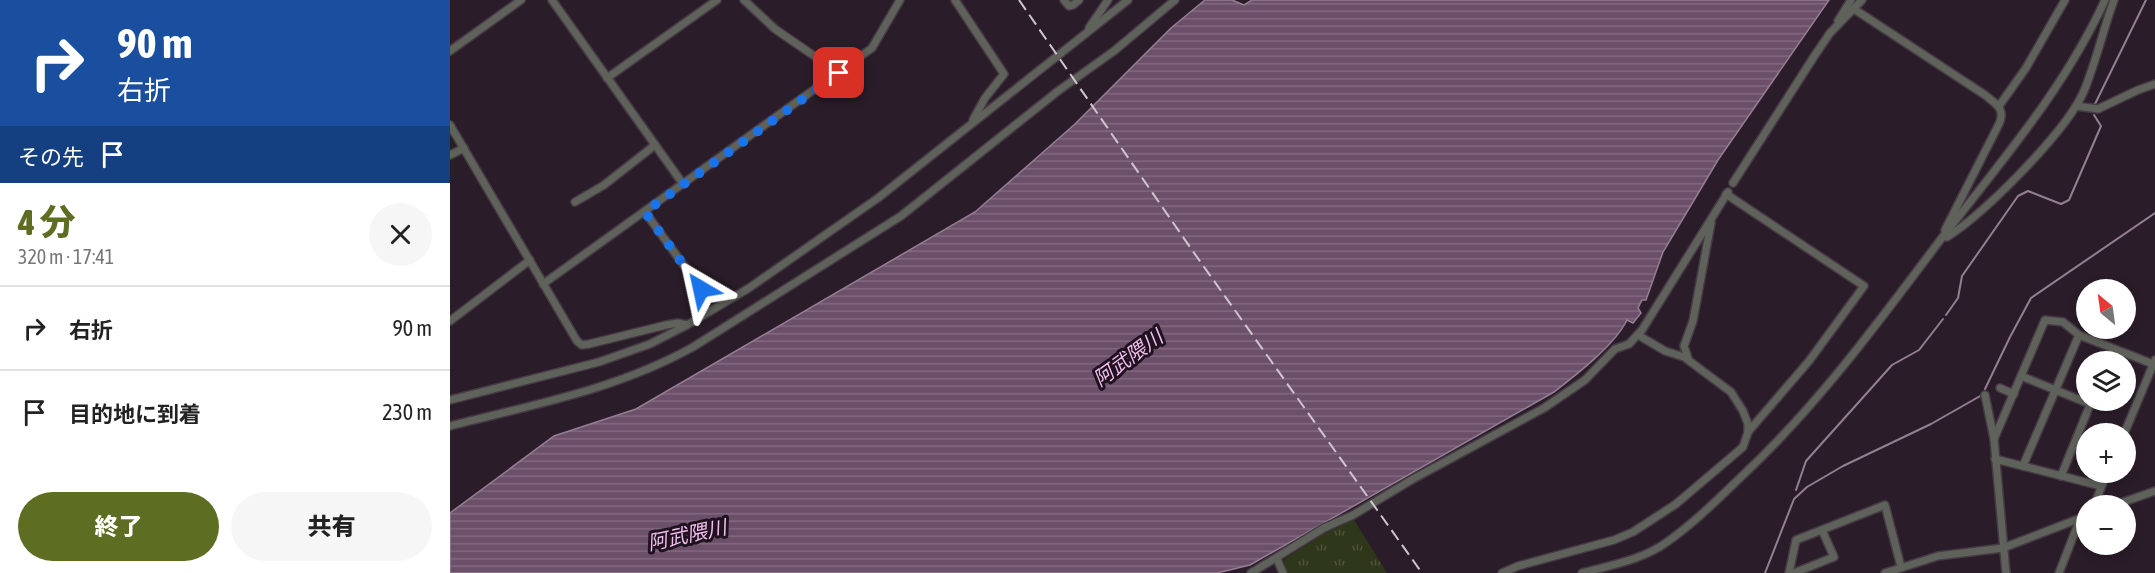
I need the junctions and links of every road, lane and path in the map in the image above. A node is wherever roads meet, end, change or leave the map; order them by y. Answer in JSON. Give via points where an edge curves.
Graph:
{"nodes":[{"id":1,"x":521,"y":0,"type":"edge"},
{"id":2,"x":552,"y":0,"type":"edge"},
{"id":3,"x":717,"y":0,"type":"edge"},
{"id":4,"x":744,"y":0,"type":"edge"},
{"id":5,"x":900,"y":0,"type":"edge"},
{"id":6,"x":955,"y":0,"type":"edge"},
{"id":7,"x":1064,"y":0,"type":"edge"},
{"id":8,"x":1079,"y":0,"type":"edge"},
{"id":9,"x":1108,"y":0,"type":"edge"},
{"id":10,"x":1128,"y":0,"type":"edge"},
{"id":11,"x":1175,"y":0,"type":"edge"},
{"id":12,"x":1851,"y":0,"type":"edge"},
{"id":13,"x":1862,"y":0,"type":"edge"},
{"id":14,"x":2065,"y":0,"type":"edge"},
{"id":15,"x":2105,"y":0,"type":"edge"},
{"id":16,"x":2114,"y":0,"type":"edge"},
{"id":17,"x":1854,"y":9,"type":"junction"},
{"id":18,"x":1830,"y":33,"type":"junction"},
{"id":19,"x":1086,"y":34,"type":"junction"},
{"id":20,"x":450,"y":51,"type":"edge"},
{"id":21,"x":839,"y":73,"type":"junction"},
{"id":22,"x":607,"y":78,"type":"junction"},
{"id":23,"x":2155,"y":84,"type":"edge"},
{"id":24,"x":1999,"y":106,"type":"junction"},
{"id":25,"x":2076,"y":106,"type":"junction"},
{"id":26,"x":972,"y":123,"type":"junction"},
{"id":27,"x":450,"y":125,"type":"edge"},
{"id":28,"x":655,"y":145,"type":"junction"},
{"id":29,"x":465,"y":148,"type":"junction"},
{"id":30,"x":450,"y":155,"type":"edge"},
{"id":31,"x":1733,"y":183,"type":"dead end"},
{"id":32,"x":683,"y":184,"type":"junction"},
{"id":33,"x":575,"y":202,"type":"dead end"},
{"id":34,"x":645,"y":212,"type":"junction"},
{"id":35,"x":1713,"y":218,"type":"junction"},
{"id":36,"x":1940,"y":240,"type":"junction"},
{"id":37,"x":530,"y":260,"type":"junction"},
{"id":38,"x":543,"y":284,"type":"junction"},
{"id":39,"x":701,"y":289,"type":"dead end"},
{"id":40,"x":450,"y":321,"type":"edge"},
{"id":41,"x":687,"y":325,"type":"junction"},
{"id":42,"x":2076,"y":333,"type":"edge"},
{"id":43,"x":1638,"y":335,"type":"junction"},
{"id":44,"x":2077,"y":339,"type":"edge"},
{"id":45,"x":2088,"y":339,"type":"edge"},
{"id":46,"x":2112,"y":349,"type":"joint"},
{"id":47,"x":1690,"y":362,"type":"junction"},
{"id":48,"x":2154,"y":362,"type":"edge"},
{"id":49,"x":2021,"y":376,"type":"junction"},
{"id":50,"x":2147,"y":380,"type":"junction"},
{"id":51,"x":2155,"y":382,"type":"edge"},
{"id":52,"x":2000,"y":388,"type":"dead end"},
{"id":53,"x":2055,"y":390,"type":"junction"},
{"id":54,"x":2014,"y":394,"type":"junction"},
{"id":55,"x":1985,"y":395,"type":"dead end"},
{"id":56,"x":2076,"y":397,"type":"edge"},
{"id":57,"x":450,"y":400,"type":"edge"},
{"id":58,"x":2087,"y":411,"type":"edge"},
{"id":59,"x":2129,"y":423,"type":"edge"},
{"id":60,"x":450,"y":426,"type":"edge"},
{"id":61,"x":1748,"y":432,"type":"junction"},
{"id":62,"x":1994,"y":439,"type":"junction"},
{"id":63,"x":1995,"y":459,"type":"junction"},
{"id":64,"x":2023,"y":466,"type":"junction"},
{"id":65,"x":2061,"y":476,"type":"junction"},
{"id":66,"x":2102,"y":483,"type":"edge"},
{"id":67,"x":2101,"y":486,"type":"junction"},
{"id":68,"x":2155,"y":491,"type":"edge"},
{"id":69,"x":2098,"y":495,"type":"edge"},
{"id":70,"x":2136,"y":498,"type":"edge"},
{"id":71,"x":2076,"y":520,"type":"edge"},
{"id":72,"x":1822,"y":530,"type":"junction"},
{"id":73,"x":2076,"y":533,"type":"edge"},
{"id":74,"x":2003,"y":548,"type":"junction"},
{"id":75,"x":1277,"y":559,"type":"junction"},
{"id":76,"x":1901,"y":567,"type":"junction"},
{"id":77,"x":1251,"y":573,"type":"edge"},
{"id":78,"x":1283,"y":573,"type":"edge"},
{"id":79,"x":1503,"y":573,"type":"edge"},
{"id":80,"x":1582,"y":573,"type":"edge"},
{"id":81,"x":1789,"y":573,"type":"edge"},
{"id":82,"x":1794,"y":573,"type":"edge"},
{"id":83,"x":1885,"y":573,"type":"edge"},
{"id":84,"x":2006,"y":573,"type":"edge"},
{"id":85,"x":2059,"y":573,"type":"edge"}],
"edges":[{"from":1,"to":20,"type":"street"},
{"from":2,"to":22,"type":"street"},
{"from":3,"to":22,"type":"street"},
{"from":4,"to":21,"type":"street","via":[[775,29]]},
{"from":5,"to":21,"type":"street","via":[[872,48]]},
{"from":6,"to":26,"type":"street","via":[[1004,74]]},
{"from":7,"to":8,"type":"street","via":[[1069,6]]},
{"from":9,"to":19,"type":"street"},
{"from":10,"to":19,"type":"street"},
{"from":11,"to":60,"type":"street","via":[[901,216],[693,347],[636,375]]},
{"from":12,"to":18,"type":"street"},
{"from":13,"to":17,"type":"street"},
{"from":14,"to":24,"type":"street"},
{"from":15,"to":36,"type":"street","via":[[2053,92]]},
{"from":16,"to":25,"type":"street"},
{"from":17,"to":18,"type":"street"},
{"from":17,"to":24,"type":"street"},
{"from":18,"to":31,"type":"street"},
{"from":19,"to":26,"type":"street"},
{"from":21,"to":32,"type":"street"},
{"from":22,"to":28,"type":"street"},
{"from":23,"to":25,"type":"street","via":[[2098,109]]},
{"from":24,"to":36,"type":"street","via":[[1999,124]]},
{"from":25,"to":36,"type":"street","via":[[2005,186],[1968,221]]},
{"from":26,"to":41,"type":"street","via":[[878,198]]},
{"from":27,"to":29,"type":"street"},
{"from":28,"to":32,"type":"street"},
{"from":28,"to":33,"type":"street"},
{"from":29,"to":30,"type":"street"},
{"from":29,"to":37,"type":"street"},
{"from":32,"to":34,"type":"street"},
{"from":34,"to":38,"type":"street"},
{"from":34,"to":39,"type":"street"},
{"from":35,"to":43,"type":"street"},
{"from":35,"to":47,"type":"street","via":[[1693,321],[1684,346]]},
{"from":35,"to":61,"type":"street","via":[[1727,193],[1864,286],[1809,361]]},
{"from":36,"to":80,"type":"street","via":[[1812,404],[1724,494],[1659,547],[1631,560]]},
{"from":37,"to":38,"type":"street"},
{"from":37,"to":40,"type":"street"},
{"from":38,"to":41,"type":"street","via":[[582,345],[666,325]]},
{"from":41,"to":57,"type":"street","via":[[650,345],[599,362]]},
{"from":42,"to":49,"type":"street","via":[[2063,322],[2045,320]]},
{"from":43,"to":47,"type":"street"},
{"from":43,"to":75,"type":"street","via":[[1616,349],[1585,380],[1544,408],[1324,528]]},
{"from":44,"to":53,"type":"street"},
{"from":45,"to":46,"type":"street"},
{"from":46,"to":48,"type":"street"},
{"from":47,"to":61,"type":"street","via":[[1731,392],[1748,424]]},
{"from":48,"to":50,"type":"street"},
{"from":49,"to":53,"type":"street"},
{"from":49,"to":54,"type":"street"},
{"from":50,"to":51,"type":"street"},
{"from":50,"to":59,"type":"street"},
{"from":52,"to":54,"type":"street"},
{"from":53,"to":56,"type":"street"},
{"from":53,"to":64,"type":"street"},
{"from":54,"to":62,"type":"street"},
{"from":55,"to":62,"type":"street"},
{"from":58,"to":65,"type":"street"},
{"from":61,"to":79,"type":"street","via":[[1743,447],[1735,454],[1676,504],[1633,532]]},
{"from":62,"to":63,"type":"street"},
{"from":63,"to":64,"type":"street"},
{"from":63,"to":74,"type":"street"},
{"from":64,"to":65,"type":"street"},
{"from":65,"to":67,"type":"street"},
{"from":66,"to":67,"type":"street"},
{"from":67,"to":69,"type":"street"},
{"from":68,"to":70,"type":"street"},
{"from":71,"to":74,"type":"street"},
{"from":72,"to":76,"type":"street","via":[[1886,506]]},
{"from":72,"to":81,"type":"street","via":[[1796,540]]},
{"from":72,"to":82,"type":"street","via":[[1834,557]]},
{"from":73,"to":85,"type":"street"},
{"from":74,"to":76,"type":"street","via":[[1938,556]]},
{"from":74,"to":84,"type":"street"},
{"from":75,"to":77,"type":"street"},
{"from":75,"to":78,"type":"street"},
{"from":76,"to":83,"type":"street"}]}
